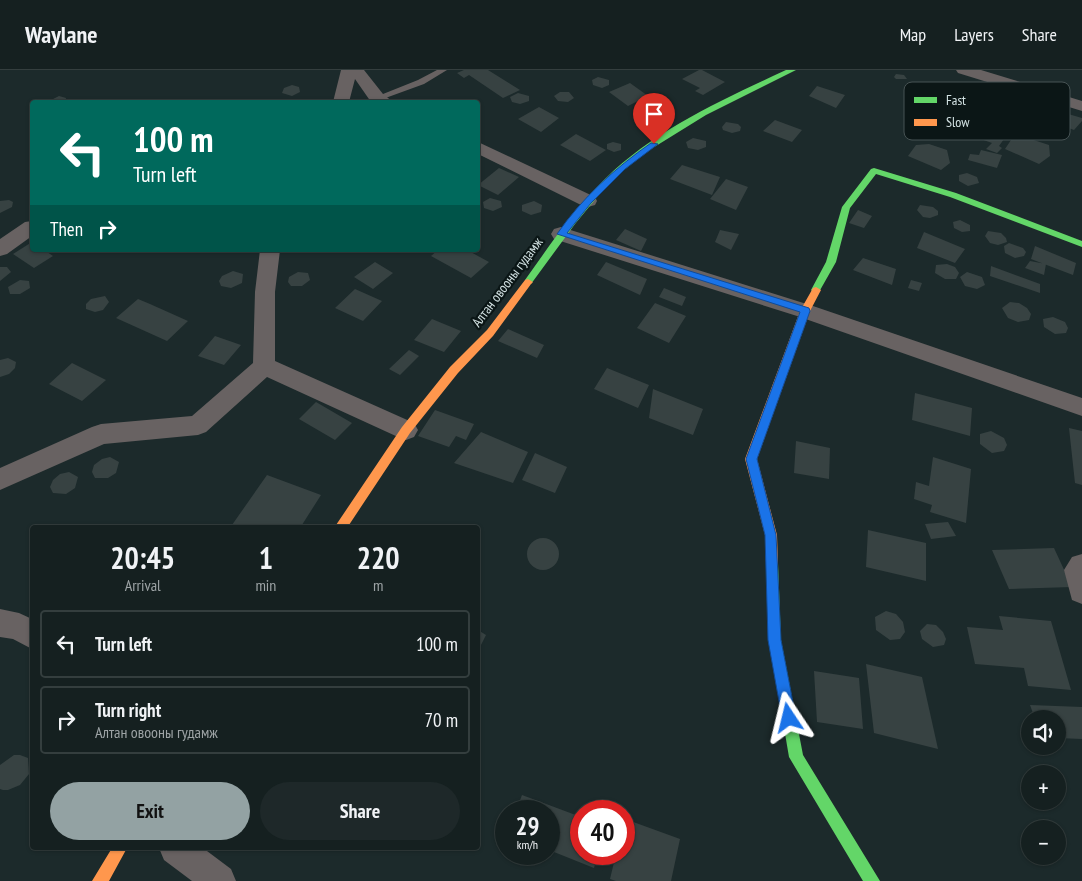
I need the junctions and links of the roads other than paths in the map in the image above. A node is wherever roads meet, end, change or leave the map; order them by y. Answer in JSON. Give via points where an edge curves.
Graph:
{"nodes":[{"id":1,"x":349,"y":70,"type":"edge"},
{"id":2,"x":356,"y":70,"type":"edge"},
{"id":3,"x":443,"y":70,"type":"edge"},
{"id":4,"x":792,"y":70,"type":"edge"},
{"id":5,"x":964,"y":70,"type":"edge"},
{"id":6,"x":1003,"y":82,"type":"edge"},
{"id":7,"x":342,"y":100,"type":"edge"},
{"id":8,"x":381,"y":100,"type":"edge"},
{"id":9,"x":1070,"y":102,"type":"edge"},
{"id":10,"x":1082,"y":106,"type":"edge"},
{"id":11,"x":480,"y":148,"type":"edge"},
{"id":12,"x":588,"y":201,"type":"junction"},
{"id":13,"x":30,"y":228,"type":"edge"},
{"id":14,"x":561,"y":234,"type":"junction"},
{"id":15,"x":1082,"y":244,"type":"edge"},
{"id":16,"x":0,"y":249,"type":"edge"},
{"id":17,"x":270,"y":252,"type":"edge"},
{"id":18,"x":805,"y":311,"type":"junction"},
{"id":19,"x":264,"y":366,"type":"junction"},
{"id":20,"x":1082,"y":407,"type":"edge"},
{"id":21,"x":406,"y":430,"type":"junction"},
{"id":22,"x":0,"y":479,"type":"edge"},
{"id":23,"x":342,"y":525,"type":"edge"},
{"id":24,"x":1082,"y":566,"type":"edge"},
{"id":25,"x":1082,"y":591,"type":"edge"},
{"id":26,"x":0,"y":623,"type":"edge"},
{"id":27,"x":30,"y":634,"type":"edge"},
{"id":28,"x":119,"y":850,"type":"edge"},
{"id":29,"x":179,"y":850,"type":"edge"},
{"id":30,"x":100,"y":881,"type":"edge"},
{"id":31,"x":219,"y":881,"type":"edge"},
{"id":32,"x":872,"y":881,"type":"edge"}],
"edges":[{"from":1,"to":7,"type":"street"},
{"from":2,"to":8,"type":"street"},
{"from":3,"to":8,"type":"lane"},
{"from":4,"to":12,"type":"street","name":"Алтан овооны гудамж","via":[[686,121],[622,167]]},
{"from":5,"to":6,"type":"street"},
{"from":9,"to":10,"type":"street"},
{"from":11,"to":12,"type":"street"},
{"from":12,"to":14,"type":"street","name":"Алтан овооны гудамж"},
{"from":13,"to":16,"type":"street"},
{"from":14,"to":18,"type":"street"},
{"from":14,"to":21,"type":"street","name":"Алтан овооны гудамж","via":[[490,333],[454,370]]},
{"from":15,"to":18,"type":"street","via":[[957,196],[874,171],[846,207],[831,262]]},
{"from":17,"to":19,"type":"street","via":[[265,292]]},
{"from":18,"to":20,"type":"street"},
{"from":18,"to":32,"type":"street","via":[[751,459],[770,535],[775,640],[796,757]]},
{"from":19,"to":21,"type":"street"},
{"from":19,"to":22,"type":"street","via":[[198,425],[101,434]]},
{"from":21,"to":23,"type":"street","name":"Алтан овооны гудамж"},
{"from":24,"to":25,"type":"street","via":[[1078,570]]},
{"from":26,"to":27,"type":"street","via":[[19,627]]},
{"from":28,"to":30,"type":"street"},
{"from":29,"to":31,"type":"street"}]}
